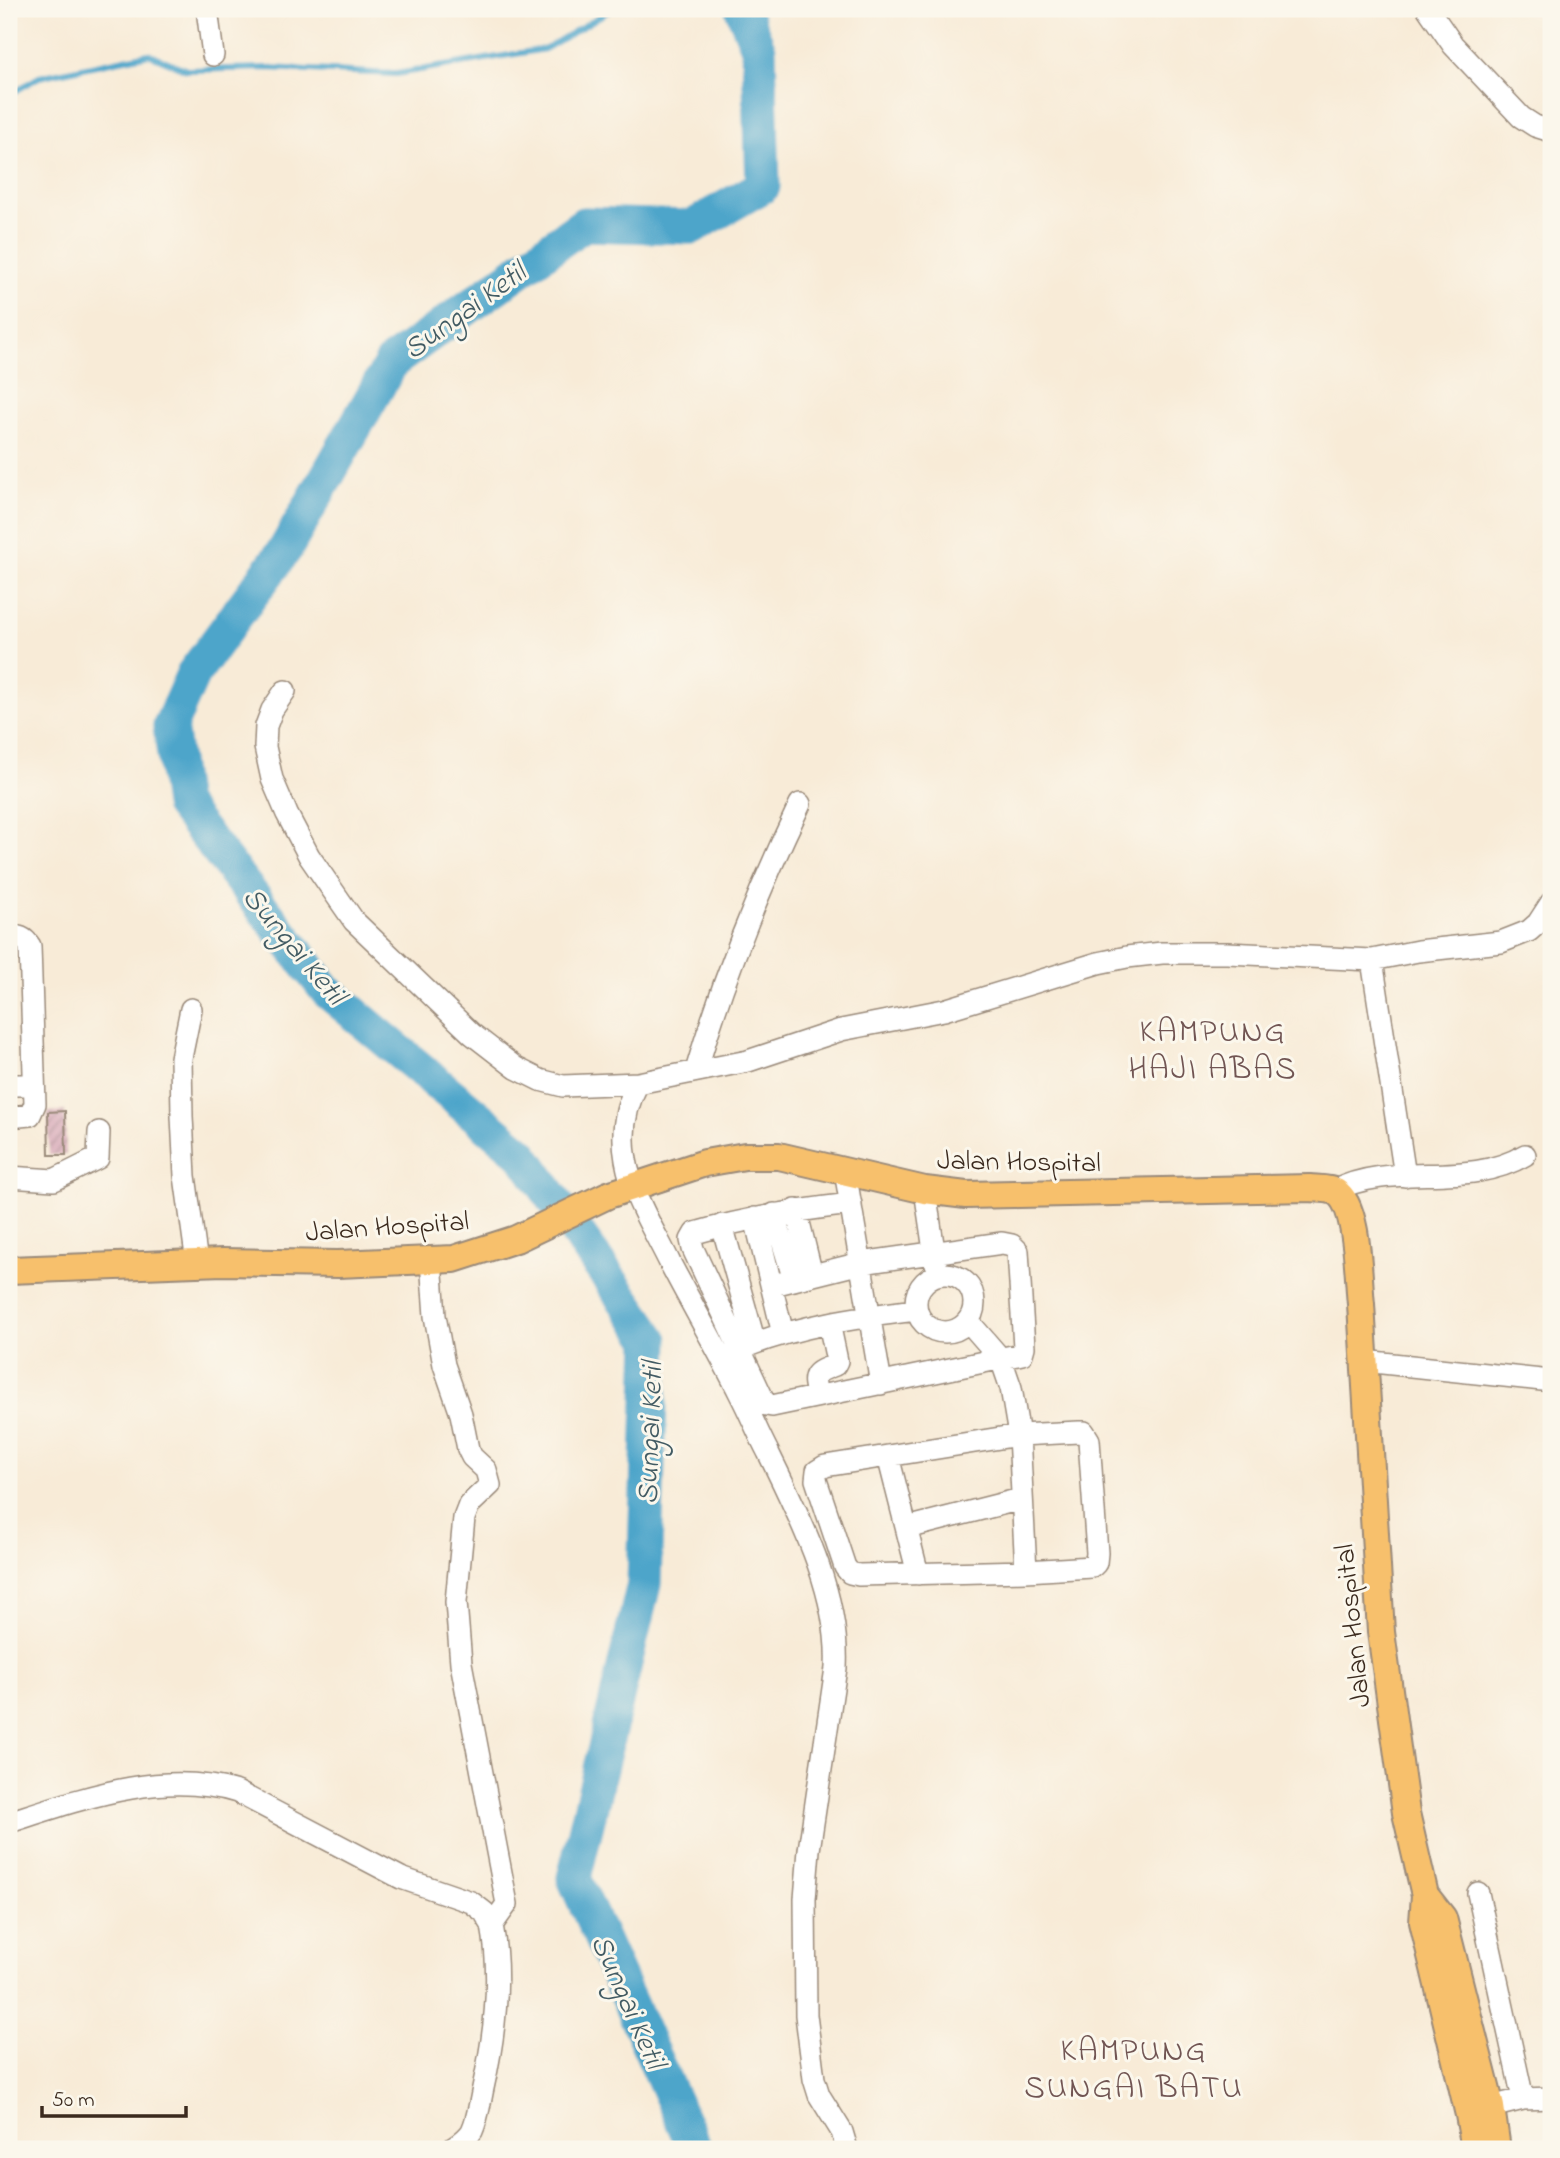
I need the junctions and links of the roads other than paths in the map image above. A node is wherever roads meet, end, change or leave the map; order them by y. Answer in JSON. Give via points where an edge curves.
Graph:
{"nodes":[{"id":1,"x":207,"y":9,"type":"edge"},
{"id":2,"x":1428,"y":9,"type":"edge"},
{"id":3,"x":213,"y":55,"type":"dead end"},
{"id":4,"x":1551,"y":131,"type":"edge"},
{"id":5,"x":285,"y":691,"type":"dead end"},
{"id":6,"x":800,"y":804,"type":"dead end"},
{"id":7,"x":1551,"y":903,"type":"edge"},
{"id":8,"x":9,"y":936,"type":"edge"},
{"id":9,"x":1372,"y":960,"type":"junction"},
{"id":10,"x":191,"y":1009,"type":"dead end"},
{"id":11,"x":696,"y":1071,"type":"junction"},
{"id":12,"x":638,"y":1083,"type":"junction"},
{"id":13,"x":9,"y":1085,"type":"edge"},
{"id":14,"x":34,"y":1085,"type":"junction"},
{"id":15,"x":9,"y":1117,"type":"edge"},
{"id":16,"x":99,"y":1132,"type":"dead end"},
{"id":17,"x":1525,"y":1155,"type":"dead end"},
{"id":18,"x":845,"y":1171,"type":"junction"},
{"id":19,"x":1405,"y":1176,"type":"junction"},
{"id":20,"x":9,"y":1177,"type":"edge"},
{"id":21,"x":633,"y":1187,"type":"junction"},
{"id":22,"x":925,"y":1190,"type":"junction"},
{"id":23,"x":1334,"y":1191,"type":"junction"},
{"id":24,"x":851,"y":1204,"type":"junction"},
{"id":25,"x":796,"y":1210,"type":"junction"},
{"id":26,"x":765,"y":1216,"type":"junction"},
{"id":27,"x":722,"y":1225,"type":"junction"},
{"id":28,"x":935,"y":1251,"type":"junction"},
{"id":29,"x":431,"y":1260,"type":"junction"},
{"id":30,"x":197,"y":1263,"type":"junction"},
{"id":31,"x":861,"y":1263,"type":"junction"},
{"id":32,"x":9,"y":1270,"type":"edge"},
{"id":33,"x":937,"y":1276,"type":"junction"},
{"id":34,"x":793,"y":1280,"type":"junction"},
{"id":35,"x":917,"y":1310,"type":"junction"},
{"id":36,"x":869,"y":1316,"type":"junction"},
{"id":37,"x":968,"y":1321,"type":"junction"},
{"id":38,"x":829,"y":1324,"type":"junction"},
{"id":39,"x":783,"y":1334,"type":"junction"},
{"id":40,"x":747,"y":1346,"type":"junction"},
{"id":41,"x":1001,"y":1359,"type":"junction"},
{"id":42,"x":1364,"y":1361,"type":"junction"},
{"id":43,"x":1551,"y":1381,"type":"edge"},
{"id":44,"x":881,"y":1384,"type":"junction"},
{"id":45,"x":818,"y":1396,"type":"junction"},
{"id":46,"x":1019,"y":1435,"type":"junction"},
{"id":47,"x":888,"y":1455,"type":"junction"},
{"id":48,"x":1021,"y":1499,"type":"junction"},
{"id":49,"x":906,"y":1528,"type":"junction"},
{"id":50,"x":1026,"y":1571,"type":"junction"},
{"id":51,"x":918,"y":1574,"type":"junction"},
{"id":52,"x":9,"y":1822,"type":"edge"},
{"id":53,"x":1478,"y":1893,"type":"dead end"},
{"id":54,"x":1426,"y":1895,"type":"junction"},
{"id":55,"x":492,"y":1925,"type":"junction"},
{"id":56,"x":1460,"y":2076,"type":"junction"},
{"id":57,"x":1551,"y":2098,"type":"edge"},
{"id":58,"x":1523,"y":2099,"type":"junction"},
{"id":59,"x":1491,"y":2107,"type":"junction"},
{"id":60,"x":452,"y":2149,"type":"edge"},
{"id":61,"x":848,"y":2149,"type":"edge"},
{"id":62,"x":1482,"y":2149,"type":"edge"}],
"edges":[{"from":1,"to":3,"type":"street"},
{"from":2,"to":4,"type":"street","via":[[1453,46],[1521,117]]},
{"from":5,"to":12,"type":"street","via":[[266,726],[272,779],[309,856],[354,920],[472,1034],[516,1068],[563,1086]]},
{"from":6,"to":11,"type":"street","via":[[746,924]]},
{"from":7,"to":9,"type":"street","via":[[1538,923],[1519,937]]},
{"from":8,"to":14,"type":"street","via":[[26,939],[30,946]]},
{"from":9,"to":11,"type":"street","via":[[1227,953],[1128,957],[944,1010],[841,1030],[748,1061]]},
{"from":9,"to":19,"type":"street"},
{"from":10,"to":30,"type":"street","via":[[181,1058],[182,1116]]},
{"from":11,"to":12,"type":"street"},
{"from":12,"to":21,"type":"street","via":[[625,1121],[626,1161]]},
{"from":13,"to":14,"type":"street"},
{"from":14,"to":15,"type":"street","via":[[33,1111],[24,1117]]},
{"from":16,"to":20,"type":"street","via":[[98,1158],[54,1180]]},
{"from":17,"to":19,"type":"street","via":[[1478,1173]]},
{"from":18,"to":21,"type":"main road","name":"Jalan Hospital","via":[[779,1156],[745,1156],[705,1163]]},
{"from":18,"to":22,"type":"main road","name":"Jalan Hospital"},
{"from":18,"to":24,"type":"street"},
{"from":19,"to":23,"type":"street","via":[[1360,1180]]},
{"from":21,"to":29,"type":"main road","name":"Jalan Hospital","via":[[516,1239],[454,1259]]},
{"from":21,"to":61,"type":"street","via":[[793,1502],[828,1594],[837,1645],[804,1899],[806,2015],[819,2095]]},
{"from":22,"to":23,"type":"main road","name":"Jalan Hospital","via":[[967,1195]]},
{"from":22,"to":28,"type":"street"},
{"from":23,"to":42,"type":"main road","name":"Jalan Hospital","via":[[1345,1199],[1352,1222]]},
{"from":24,"to":25,"type":"street"},
{"from":24,"to":31,"type":"street"},
{"from":25,"to":26,"type":"street"},
{"from":25,"to":34,"type":"street"},
{"from":26,"to":27,"type":"street"},
{"from":26,"to":34,"type":"street"},
{"from":27,"to":40,"type":"street"},
{"from":27,"to":40,"type":"street","via":[[695,1233],[691,1240]]},
{"from":28,"to":31,"type":"street"},
{"from":28,"to":33,"type":"street"},
{"from":28,"to":41,"type":"street","via":[[1002,1243],[1018,1251],[1024,1347],[1022,1354]]},
{"from":29,"to":30,"type":"main road","name":"Jalan Hospital"},
{"from":29,"to":55,"type":"street","via":[[444,1365],[468,1450],[490,1477],[490,1485],[468,1505],[464,1518],[456,1602],[477,1759],[507,1904]]},
{"from":30,"to":32,"type":"main road","name":"Jalan Hospital"},
{"from":31,"to":34,"type":"street"},
{"from":31,"to":36,"type":"street"},
{"from":33,"to":35,"type":"street","via":[[920,1289]]},
{"from":33,"to":37,"type":"street","via":[[961,1279],[969,1287],[974,1310]]},
{"from":34,"to":39,"type":"street"},
{"from":35,"to":36,"type":"street"},
{"from":35,"to":37,"type":"street","via":[[923,1322],[946,1332]]},
{"from":36,"to":38,"type":"street"},
{"from":36,"to":44,"type":"street"},
{"from":37,"to":41,"type":"street"},
{"from":38,"to":39,"type":"street"},
{"from":38,"to":45,"type":"street","via":[[837,1361],[815,1376]]},
{"from":39,"to":40,"type":"street"},
{"from":40,"to":45,"type":"street","via":[[766,1405]]},
{"from":41,"to":44,"type":"street"},
{"from":41,"to":46,"type":"street","via":[[1012,1388]]},
{"from":42,"to":43,"type":"street"},
{"from":42,"to":54,"type":"main road","name":"Jalan Hospital","via":[[1381,1632],[1406,1813]]},
{"from":44,"to":45,"type":"street"},
{"from":46,"to":47,"type":"street"},
{"from":46,"to":48,"type":"street"},
{"from":46,"to":50,"type":"street","via":[[1087,1434],[1097,1553],[1092,1567]]},
{"from":47,"to":49,"type":"street"},
{"from":47,"to":51,"type":"street","via":[[825,1466],[817,1471],[816,1480],[850,1573]]},
{"from":48,"to":49,"type":"street"},
{"from":48,"to":50,"type":"street"},
{"from":49,"to":51,"type":"street"},
{"from":50,"to":51,"type":"street"},
{"from":52,"to":55,"type":"street","via":[[99,1794],[139,1787],[214,1785],[237,1792],[401,1878],[471,1902]]},
{"from":53,"to":58,"type":"street"},
{"from":54,"to":56,"type":"main road","name":"Jalan Hospital","via":[[1423,1922]]},
{"from":54,"to":59,"type":"main road","name":"Jalan Hospital","via":[[1443,1918]]},
{"from":55,"to":60,"type":"street","via":[[497,1964],[490,2056],[471,2131]]},
{"from":56,"to":59,"type":"main road","via":[[1470,2091]]},
{"from":56,"to":62,"type":"main road","name":"Jalan Hospital"},
{"from":57,"to":58,"type":"street"},
{"from":58,"to":59,"type":"street"},
{"from":59,"to":62,"type":"main road","via":[[1481,2124]]}]}
